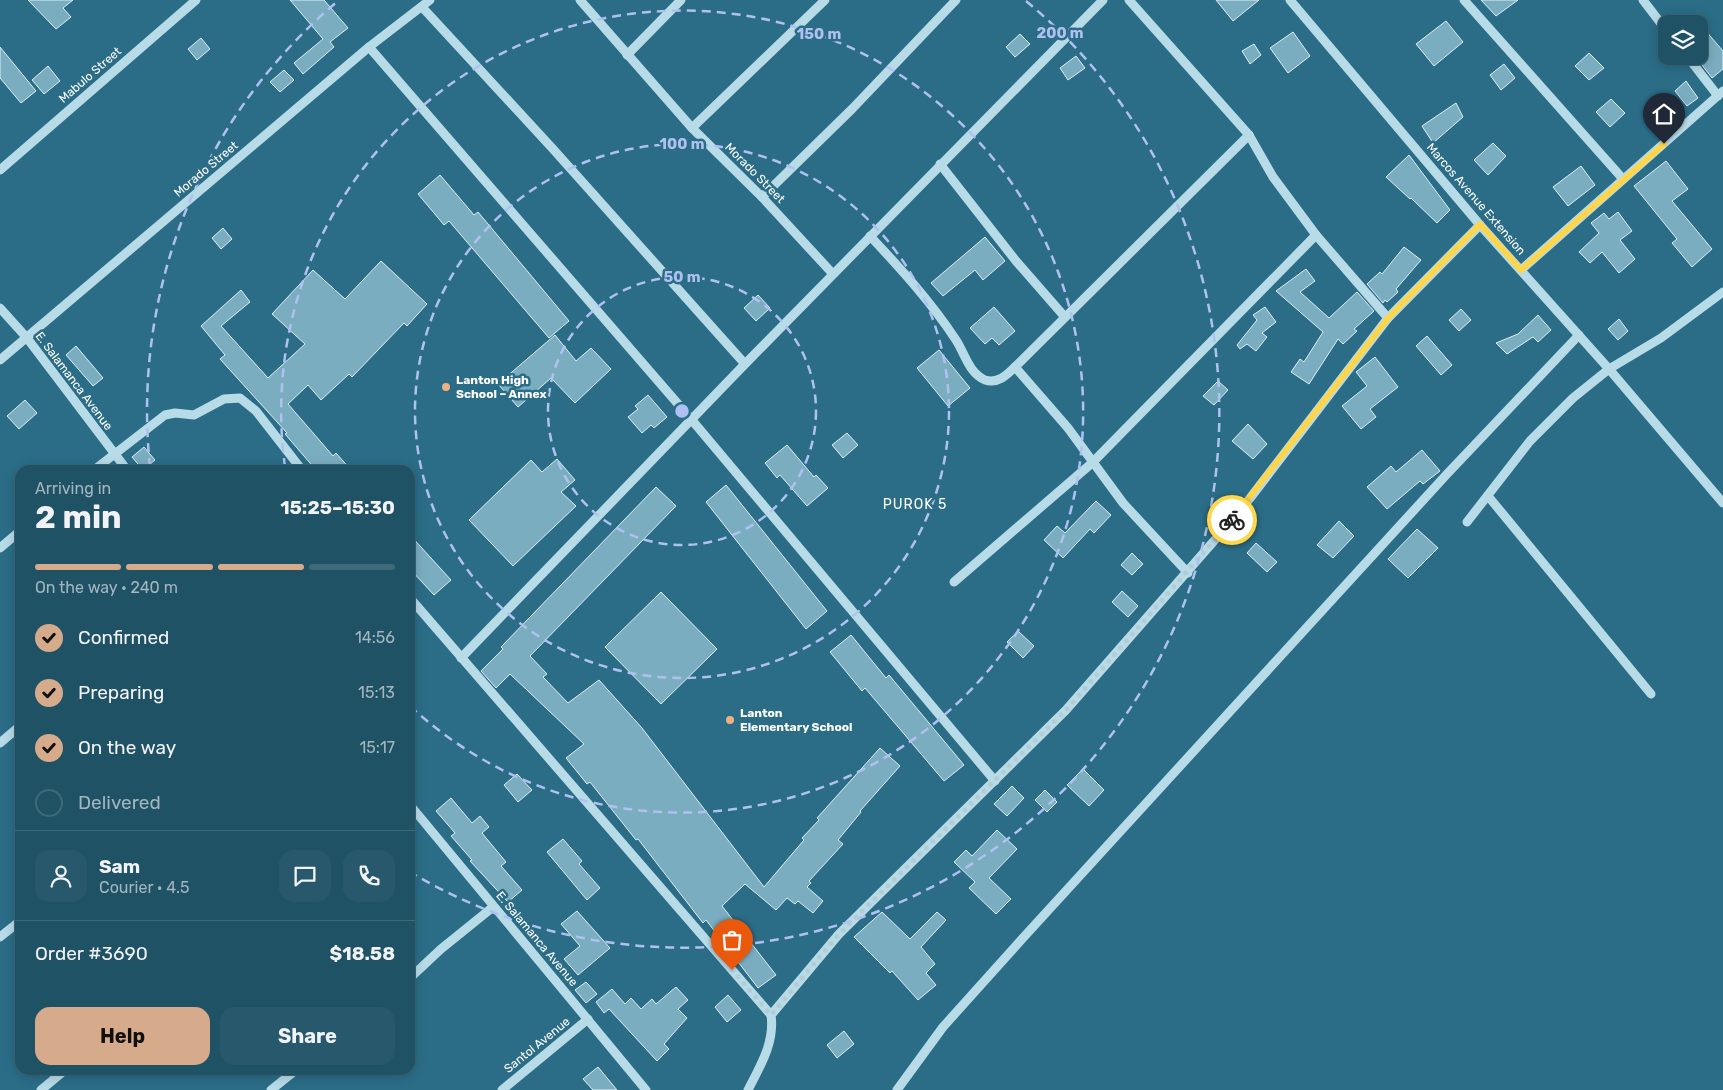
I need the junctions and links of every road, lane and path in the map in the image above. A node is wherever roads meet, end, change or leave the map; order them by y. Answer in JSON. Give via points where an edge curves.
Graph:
{"nodes":[{"id":1,"x":196,"y":0,"type":"edge"},
{"id":2,"x":430,"y":0,"type":"edge"},
{"id":3,"x":580,"y":0,"type":"edge"},
{"id":4,"x":681,"y":0,"type":"edge"},
{"id":5,"x":825,"y":0,"type":"edge"},
{"id":6,"x":956,"y":0,"type":"edge"},
{"id":7,"x":1103,"y":0,"type":"edge"},
{"id":8,"x":1129,"y":0,"type":"edge"},
{"id":9,"x":1290,"y":0,"type":"edge"},
{"id":10,"x":1464,"y":0,"type":"edge"},
{"id":11,"x":1643,"y":0,"type":"edge"},
{"id":12,"x":422,"y":7,"type":"junction"},
{"id":13,"x":1658,"y":20,"type":"edge"},
{"id":14,"x":369,"y":47,"type":"junction"},
{"id":15,"x":627,"y":55,"type":"junction"},
{"id":16,"x":1695,"y":65,"type":"edge"},
{"id":17,"x":1720,"y":93,"type":"edge"},
{"id":18,"x":692,"y":128,"type":"junction"},
{"id":19,"x":1249,"y":135,"type":"junction"},
{"id":20,"x":940,"y":164,"type":"junction"},
{"id":21,"x":0,"y":170,"type":"edge"},
{"id":22,"x":1623,"y":180,"type":"junction"},
{"id":23,"x":762,"y":197,"type":"junction"},
{"id":24,"x":1480,"y":224,"type":"junction"},
{"id":25,"x":1316,"y":235,"type":"junction"},
{"id":26,"x":870,"y":236,"type":"junction"},
{"id":27,"x":1521,"y":270,"type":"junction"},
{"id":28,"x":833,"y":274,"type":"junction"},
{"id":29,"x":1723,"y":292,"type":"edge"},
{"id":30,"x":0,"y":308,"type":"edge"},
{"id":31,"x":1064,"y":316,"type":"junction"},
{"id":32,"x":1388,"y":318,"type":"junction"},
{"id":33,"x":1578,"y":335,"type":"junction"},
{"id":34,"x":27,"y":338,"type":"junction"},
{"id":35,"x":0,"y":360,"type":"edge"},
{"id":36,"x":745,"y":364,"type":"junction"},
{"id":37,"x":1015,"y":367,"type":"junction"},
{"id":38,"x":1609,"y":370,"type":"junction"},
{"id":39,"x":691,"y":419,"type":"junction"},
{"id":40,"x":113,"y":454,"type":"junction"},
{"id":41,"x":1092,"y":463,"type":"junction"},
{"id":42,"x":100,"y":465,"type":"edge"},
{"id":43,"x":122,"y":465,"type":"edge"},
{"id":44,"x":298,"y":465,"type":"edge"},
{"id":45,"x":1488,"y":496,"type":"junction"},
{"id":46,"x":1722,"y":500,"type":"edge"},
{"id":47,"x":1467,"y":522,"type":"dead end"},
{"id":48,"x":15,"y":535,"type":"edge"},
{"id":49,"x":0,"y":548,"type":"edge"},
{"id":50,"x":1188,"y":573,"type":"junction"},
{"id":51,"x":954,"y":582,"type":"dead end"},
{"id":52,"x":415,"y":604,"type":"edge"},
{"id":53,"x":461,"y":658,"type":"junction"},
{"id":54,"x":1651,"y":694,"type":"dead end"},
{"id":55,"x":15,"y":730,"type":"edge"},
{"id":56,"x":0,"y":743,"type":"edge"},
{"id":57,"x":995,"y":781,"type":"junction"},
{"id":58,"x":415,"y":811,"type":"edge"},
{"id":59,"x":492,"y":907,"type":"junction"},
{"id":60,"x":15,"y":925,"type":"edge"},
{"id":61,"x":0,"y":938,"type":"edge"},
{"id":62,"x":415,"y":973,"type":"edge"},
{"id":63,"x":771,"y":1015,"type":"junction"},
{"id":64,"x":588,"y":1019,"type":"junction"},
{"id":65,"x":59,"y":1075,"type":"edge"},
{"id":66,"x":290,"y":1075,"type":"edge"},
{"id":67,"x":41,"y":1090,"type":"edge"},
{"id":68,"x":270,"y":1090,"type":"edge"},
{"id":69,"x":502,"y":1090,"type":"edge"},
{"id":70,"x":646,"y":1090,"type":"edge"},
{"id":71,"x":748,"y":1090,"type":"edge"},
{"id":72,"x":897,"y":1090,"type":"edge"}],
"edges":[{"from":1,"to":21,"type":"street","name":"Mabulo Street"},
{"from":2,"to":12,"type":"street","name":"Morado Street"},
{"from":3,"to":15,"type":"street","name":"Morado Street"},
{"from":4,"to":15,"type":"street"},
{"from":5,"to":18,"type":"street"},
{"from":6,"to":23,"type":"street"},
{"from":7,"to":20,"type":"street"},
{"from":8,"to":19,"type":"street"},
{"from":9,"to":24,"type":"street","name":"Marcos Avenue Extension"},
{"from":10,"to":22,"type":"street"},
{"from":11,"to":13,"type":"street"},
{"from":12,"to":14,"type":"street","name":"Morado Street"},
{"from":12,"to":36,"type":"street"},
{"from":14,"to":34,"type":"street","name":"Morado Street"},
{"from":14,"to":39,"type":"street"},
{"from":15,"to":18,"type":"street","name":"Morado Street"},
{"from":16,"to":17,"type":"street"},
{"from":17,"to":22,"type":"street"},
{"from":18,"to":23,"type":"street","name":"Morado Street"},
{"from":19,"to":25,"type":"street","via":[[1273,177]]},
{"from":19,"to":31,"type":"street"},
{"from":20,"to":26,"type":"street"},
{"from":20,"to":31,"type":"street"},
{"from":22,"to":27,"type":"street"},
{"from":23,"to":28,"type":"street","name":"Morado Street"},
{"from":24,"to":27,"type":"street","name":"Marcos Avenue Extension"},
{"from":24,"to":32,"type":"street"},
{"from":25,"to":32,"type":"street"},
{"from":25,"to":41,"type":"street"},
{"from":26,"to":28,"type":"street"},
{"from":26,"to":37,"type":"street","via":[[930,302],[958,342],[972,370],[992,381]]},
{"from":27,"to":33,"type":"street","name":"Marcos Avenue Extension"},
{"from":28,"to":36,"type":"street"},
{"from":29,"to":38,"type":"street","via":[[1662,338]]},
{"from":30,"to":34,"type":"street","name":"E. Salamanca Avenue"},
{"from":31,"to":37,"type":"street"},
{"from":32,"to":50,"type":"street","via":[[1291,447]]},
{"from":33,"to":38,"type":"street","name":"Marcos Avenue Extension"},
{"from":33,"to":72,"type":"street","via":[[1447,474],[943,1027]]},
{"from":34,"to":35,"type":"street","name":"Morado Street"},
{"from":34,"to":40,"type":"street","name":"E. Salamanca Avenue"},
{"from":36,"to":39,"type":"street"},
{"from":37,"to":41,"type":"street","via":[[1068,428]]},
{"from":38,"to":45,"type":"street","via":[[1573,398],[1530,441]]},
{"from":38,"to":46,"type":"street","name":"Marcos Avenue Extension"},
{"from":39,"to":53,"type":"street"},
{"from":39,"to":57,"type":"street"},
{"from":40,"to":42,"type":"street"},
{"from":40,"to":43,"type":"street","name":"E. Salamanca Avenue"},
{"from":40,"to":44,"type":"street","via":[[165,415],[175,412],[194,415],[231,397],[246,401]]},
{"from":41,"to":50,"type":"street","via":[[1123,503]]},
{"from":41,"to":51,"type":"street"},
{"from":45,"to":47,"type":"street"},
{"from":45,"to":54,"type":"street"},
{"from":48,"to":49,"type":"street"},
{"from":50,"to":57,"type":"street","via":[[1066,710]]},
{"from":52,"to":53,"type":"street"},
{"from":53,"to":63,"type":"street"},
{"from":55,"to":56,"type":"street"},
{"from":57,"to":63,"type":"street","via":[[839,934]]},
{"from":58,"to":59,"type":"street","name":"E. Salamanca Avenue"},
{"from":59,"to":62,"type":"street"},
{"from":59,"to":64,"type":"street","name":"E. Salamanca Avenue"},
{"from":60,"to":61,"type":"street"},
{"from":63,"to":71,"type":"street","via":[[773,1027],[767,1052]]},
{"from":64,"to":69,"type":"street","name":"Santol Avenue"},
{"from":64,"to":70,"type":"street","name":"E. Salamanca Avenue"},
{"from":65,"to":67,"type":"street"},
{"from":66,"to":68,"type":"street"}]}
